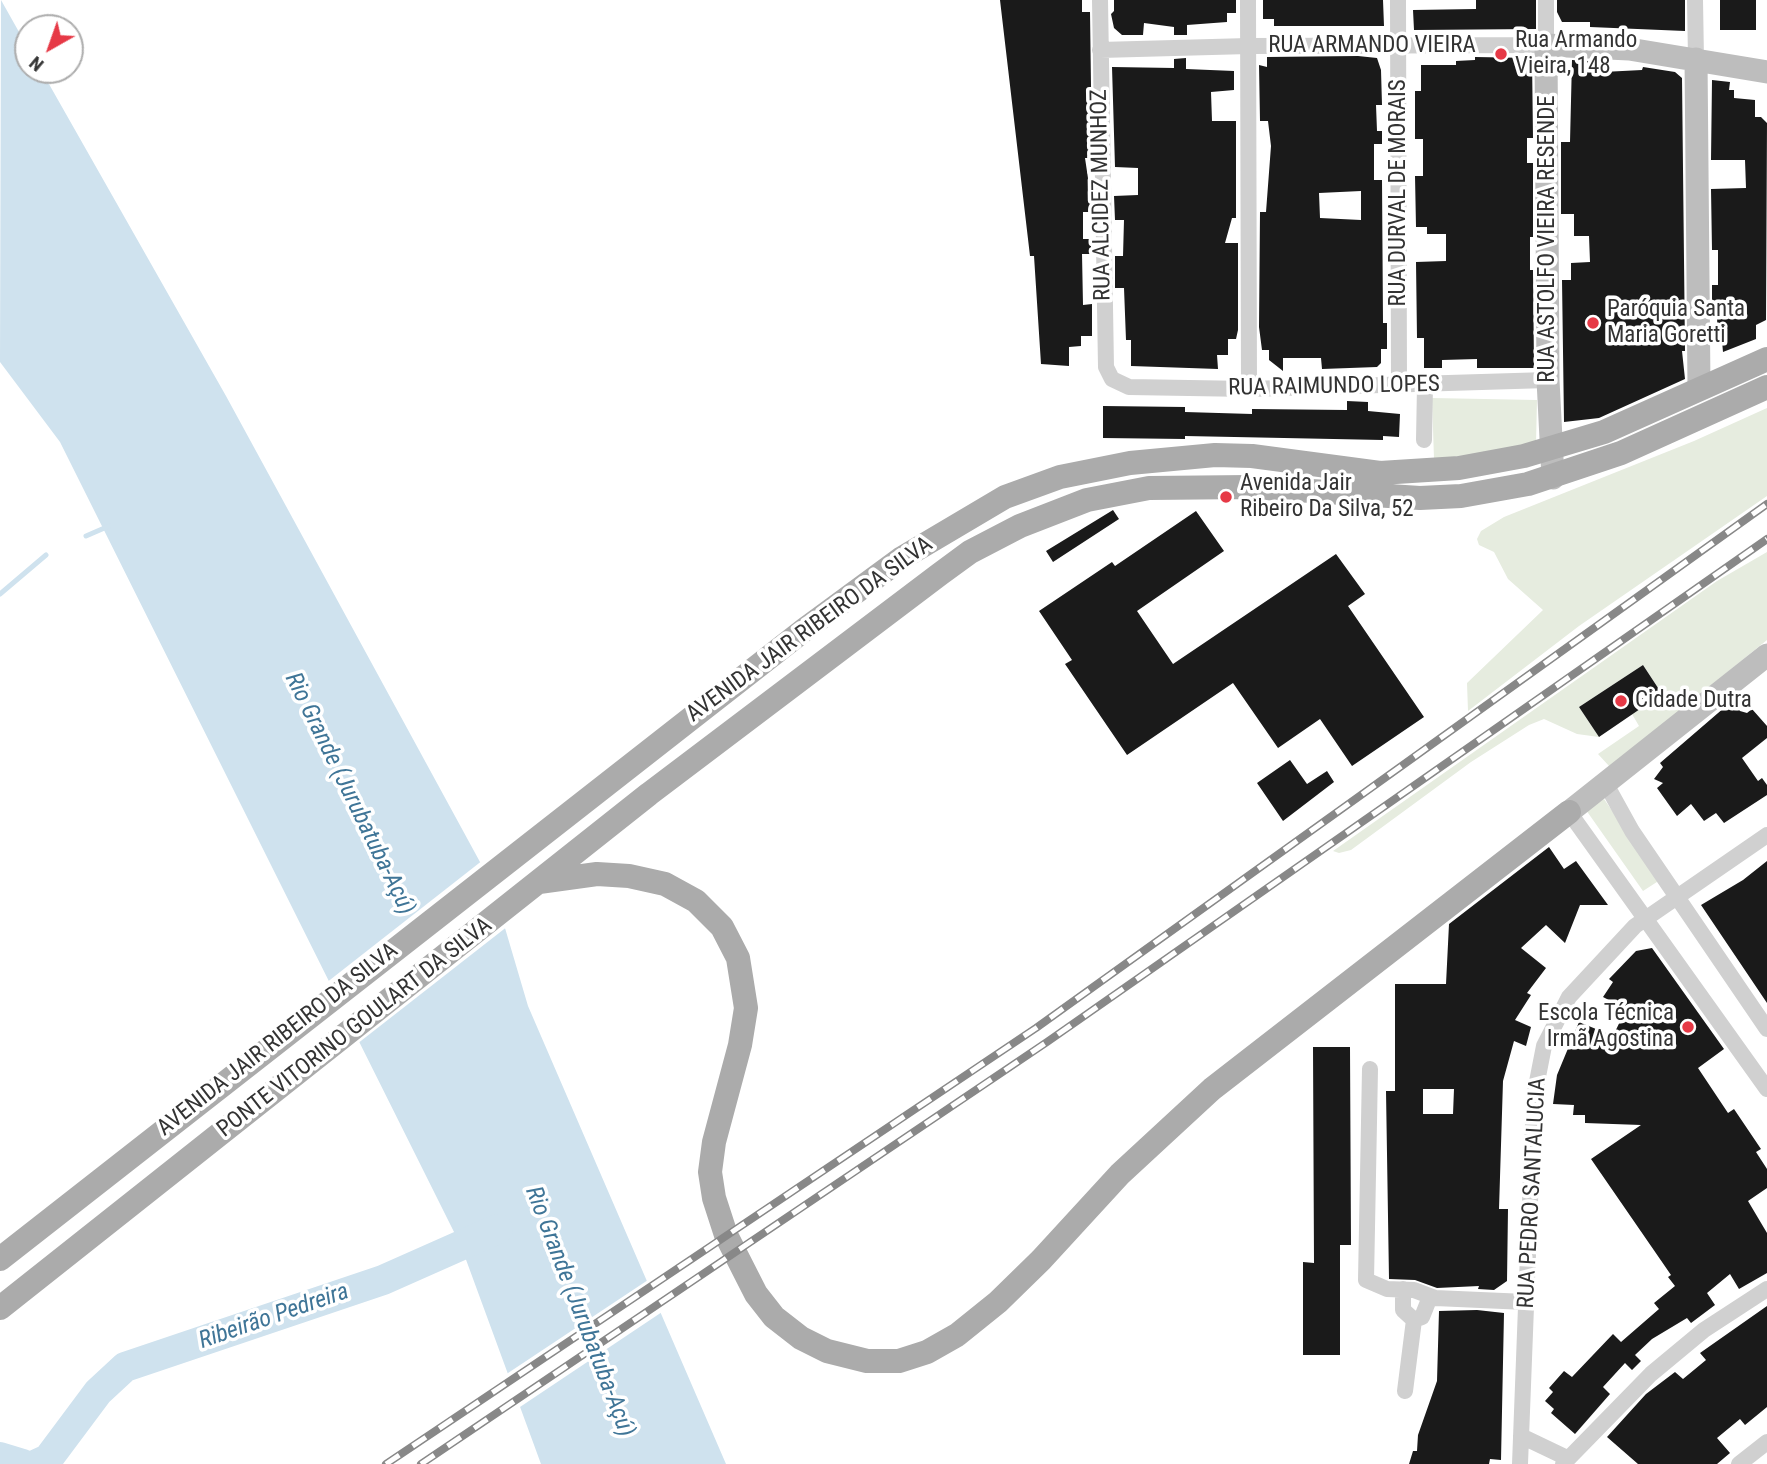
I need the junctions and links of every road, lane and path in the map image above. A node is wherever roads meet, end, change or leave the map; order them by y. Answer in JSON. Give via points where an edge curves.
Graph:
{"nodes":[{"id":1,"x":1100,"y":0,"type":"edge"},
{"id":2,"x":1248,"y":0,"type":"edge"},
{"id":3,"x":1398,"y":0,"type":"edge"},
{"id":4,"x":1546,"y":0,"type":"edge"},
{"id":5,"x":1695,"y":0,"type":"edge"},
{"id":6,"x":1546,"y":45,"type":"junction"},
{"id":7,"x":1249,"y":46,"type":"junction"},
{"id":8,"x":1397,"y":47,"type":"junction"},
{"id":9,"x":1100,"y":50,"type":"junction"},
{"id":10,"x":1696,"y":59,"type":"junction"},
{"id":11,"x":1767,"y":72,"type":"edge"},
{"id":12,"x":1767,"y":359,"type":"edge"},
{"id":13,"x":1548,"y":380,"type":"junction"},
{"id":14,"x":1119,"y":385,"type":"joint"},
{"id":15,"x":1399,"y":386,"type":"junction"},
{"id":16,"x":1425,"y":386,"type":"junction"},
{"id":17,"x":1767,"y":387,"type":"edge"},
{"id":18,"x":1699,"y":388,"type":"junction"},
{"id":19,"x":1249,"y":389,"type":"junction"},
{"id":20,"x":1672,"y":431,"type":"junction"},
{"id":21,"x":1424,"y":440,"type":"dead end"},
{"id":22,"x":1550,"y":449,"type":"junction"},
{"id":23,"x":1104,"y":469,"type":"junction"},
{"id":24,"x":1553,"y":478,"type":"junction"},
{"id":25,"x":1087,"y":500,"type":"junction"},
{"id":26,"x":1767,"y":655,"type":"edge"},
{"id":27,"x":1606,"y":785,"type":"junction"},
{"id":28,"x":649,"y":794,"type":"joint"},
{"id":29,"x":1569,"y":812,"type":"junction"},
{"id":30,"x":1767,"y":835,"type":"edge"},
{"id":31,"x":539,"y":882,"type":"junction"},
{"id":32,"x":1678,"y":894,"type":"junction"},
{"id":33,"x":1646,"y":917,"type":"junction"},
{"id":34,"x":1767,"y":1029,"type":"edge"},
{"id":35,"x":1370,"y":1069,"type":"dead end"},
{"id":36,"x":1767,"y":1089,"type":"edge"},
{"id":37,"x":0,"y":1259,"type":"edge"},
{"id":38,"x":1403,"y":1289,"type":"junction"},
{"id":39,"x":1767,"y":1289,"type":"edge"},
{"id":40,"x":1430,"y":1297,"type":"junction"},
{"id":41,"x":1525,"y":1302,"type":"junction"},
{"id":42,"x":0,"y":1308,"type":"edge"},
{"id":43,"x":1414,"y":1320,"type":"junction"},
{"id":44,"x":1405,"y":1391,"type":"dead end"},
{"id":45,"x":1521,"y":1436,"type":"junction"},
{"id":46,"x":1767,"y":1442,"type":"edge"},
{"id":47,"x":1565,"y":1461,"type":"edge"},
{"id":48,"x":1520,"y":1464,"type":"edge"},
{"id":49,"x":1740,"y":1464,"type":"edge"}],
"edges":[{"from":1,"to":9,"type":"street","name":"RUA ALCIDEZ MUNHOZ"},
{"from":2,"to":7,"type":"street"},
{"from":3,"to":8,"type":"street","name":"RUA DURVAL DE MORAIS"},
{"from":4,"to":6,"type":"street","name":"RUA ASTOLFO VIEIRA RESENDE"},
{"from":5,"to":10,"type":"street"},
{"from":6,"to":8,"type":"street","name":"RUA ARMANDO VIEIRA"},
{"from":6,"to":10,"type":"street","name":"RUA ARMANDO VIEIRA","via":[[1629,49]]},
{"from":6,"to":13,"type":"street","name":"RUA ASTOLFO VIEIRA RESENDE"},
{"from":7,"to":8,"type":"street","name":"RUA ARMANDO VIEIRA"},
{"from":7,"to":9,"type":"street","name":"RUA ARMANDO VIEIRA"},
{"from":7,"to":19,"type":"street"},
{"from":8,"to":15,"type":"street","name":"RUA DURVAL DE MORAIS"},
{"from":9,"to":14,"type":"street","name":"RUA ALCIDEZ MUNHOZ","via":[[1105,367]]},
{"from":10,"to":11,"type":"street","name":"RUA ARMANDO VIEIRA"},
{"from":10,"to":18,"type":"street"},
{"from":12,"to":18,"type":"main road","name":"AVENIDA JAIR RIBEIRO DA SILVA"},
{"from":13,"to":16,"type":"street","name":"RUA RAIMUNDO LOPES"},
{"from":13,"to":22,"type":"street","name":"RUA ASTOLFO VIEIRA RESENDE"},
{"from":14,"to":19,"type":"street","name":"RUA RAIMUNDO LOPES"},
{"from":15,"to":16,"type":"street","name":"RUA RAIMUNDO LOPES"},
{"from":15,"to":19,"type":"street","name":"RUA RAIMUNDO LOPES"},
{"from":16,"to":21,"type":"street"},
{"from":17,"to":20,"type":"main road","name":"AVENIDA JAIR RIBEIRO DA SILVA"},
{"from":18,"to":20,"type":"main road","via":[[1697,405]]},
{"from":18,"to":22,"type":"main road","name":"AVENIDA JAIR RIBEIRO DA SILVA","via":[[1604,432]]},
{"from":20,"to":24,"type":"main road","name":"AVENIDA JAIR RIBEIRO DA SILVA"},
{"from":22,"to":23,"type":"main road","name":"AVENIDA JAIR RIBEIRO DA SILVA","via":[[1459,468],[1413,472],[1380,473],[1215,455]]},
{"from":22,"to":24,"type":"street","name":"RUA ASTOLFO VIEIRA RESENDE"},
{"from":23,"to":25,"type":"main road"},
{"from":23,"to":37,"type":"main road","name":"AVENIDA JAIR RIBEIRO DA SILVA","via":[[1060,477],[1005,497],[947,530],[804,630]]},
{"from":24,"to":25,"type":"main road","name":"AVENIDA JAIR RIBEIRO DA SILVA","via":[[1461,496],[1420,498],[1172,487]]},
{"from":25,"to":28,"type":"main road","name":"AVENIDA JAIR RIBEIRO DA SILVA","via":[[970,552]]},
{"from":26,"to":27,"type":"street"},
{"from":27,"to":29,"type":"street"},
{"from":27,"to":32,"type":"street","via":[[1632,831]]},
{"from":28,"to":31,"type":"main road","name":"PONTE VITORINO GOULART DA SILVA"},
{"from":29,"to":31,"type":"main road","via":[[1212,1089],[1120,1174],[998,1302],[957,1335],[899,1361],[867,1361],[827,1351],[801,1338],[774,1317],[756,1294],[726,1235],[710,1172],[746,1008],[738,958],[722,927],[696,901],[666,884],[597,874]]},
{"from":29,"to":33,"type":"street"},
{"from":30,"to":32,"type":"street","name":"RUA PEDRO SANTALUCIA"},
{"from":31,"to":42,"type":"main road","name":"PONTE VITORINO GOULART DA SILVA"},
{"from":32,"to":33,"type":"street","name":"RUA PEDRO SANTALUCIA"},
{"from":32,"to":34,"type":"street"},
{"from":33,"to":36,"type":"street"},
{"from":33,"to":41,"type":"street","name":"RUA PEDRO SANTALUCIA","via":[[1569,997],[1544,1045],[1534,1097]]},
{"from":35,"to":38,"type":"street","via":[[1363,1272],[1370,1285]]},
{"from":38,"to":40,"type":"street"},
{"from":38,"to":43,"type":"street","via":[[1403,1310]]},
{"from":39,"to":47,"type":"street","via":[[1704,1330],[1662,1365]]},
{"from":40,"to":41,"type":"street"},
{"from":40,"to":43,"type":"street","via":[[1427,1311]]},
{"from":41,"to":45,"type":"street","name":"RUA PEDRO SANTALUCIA"},
{"from":43,"to":44,"type":"street"},
{"from":45,"to":47,"type":"street"},
{"from":45,"to":48,"type":"street","name":"RUA PEDRO SANTALUCIA"},
{"from":46,"to":49,"type":"street"}]}
